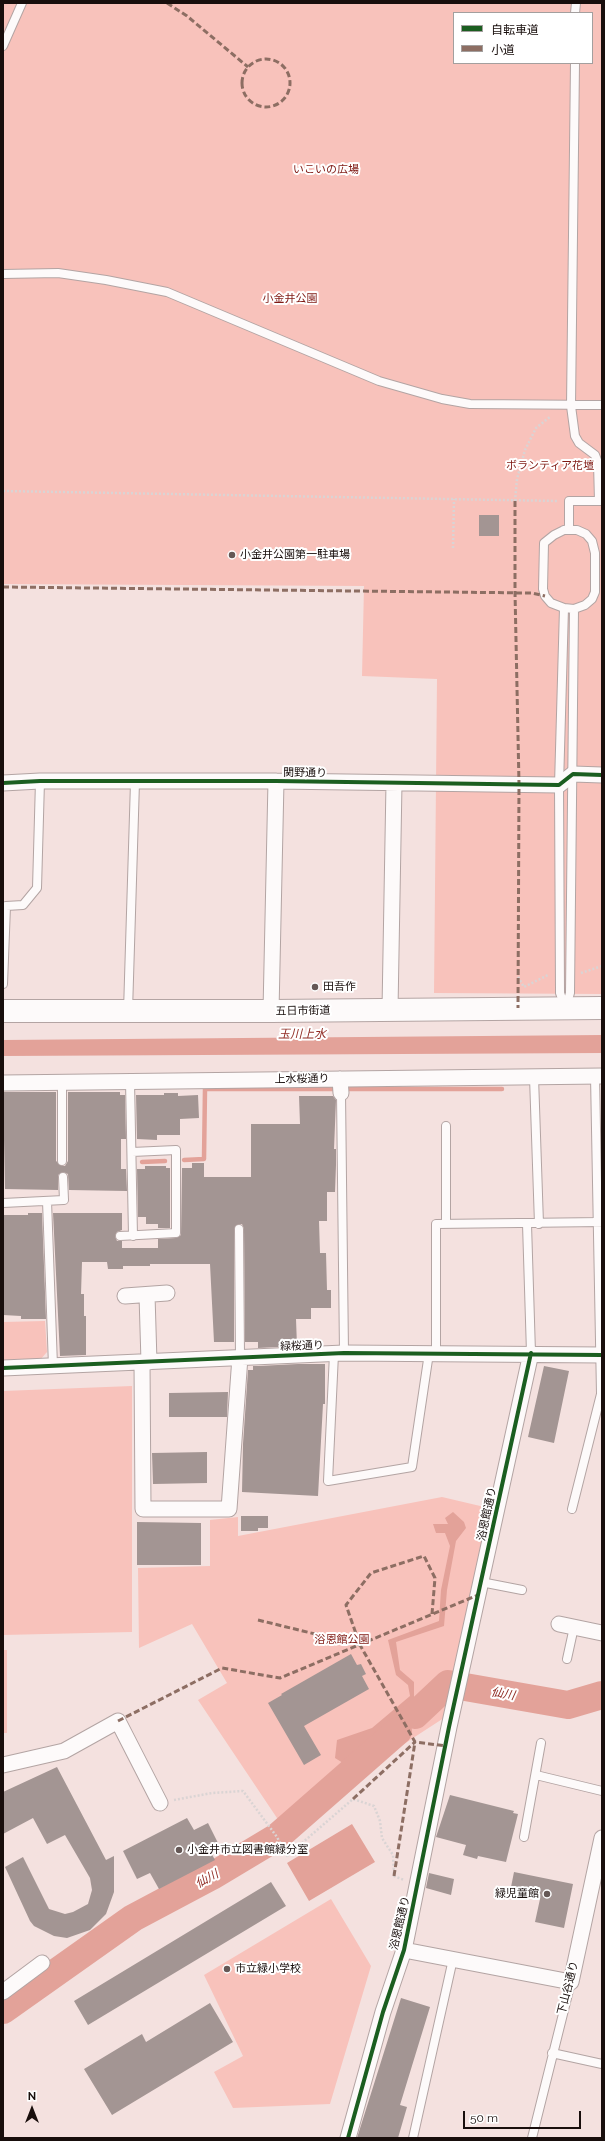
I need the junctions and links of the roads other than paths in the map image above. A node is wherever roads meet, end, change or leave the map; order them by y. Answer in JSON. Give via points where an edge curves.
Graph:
{"nodes":[{"id":1,"x":22,"y":3,"type":"edge"},
{"id":2,"x":3,"y":46,"type":"edge"},
{"id":3,"x":575,"y":64,"type":"edge"},
{"id":4,"x":3,"y":274,"type":"edge"},
{"id":5,"x":602,"y":405,"type":"edge"},
{"id":6,"x":571,"y":406,"type":"junction"},
{"id":7,"x":600,"y":501,"type":"edge"},
{"id":8,"x":569,"y":530,"type":"junction"},
{"id":9,"x":598,"y":593,"type":"edge"},
{"id":10,"x":564,"y":608,"type":"junction"},
{"id":11,"x":574,"y":608,"type":"junction"},
{"id":12,"x":573,"y":774,"type":"junction"},
{"id":13,"x":602,"y":775,"type":"edge"},
{"id":14,"x":40,"y":780,"type":"junction"},
{"id":15,"x":276,"y":781,"type":"junction"},
{"id":16,"x":135,"y":782,"type":"junction"},
{"id":17,"x":3,"y":783,"type":"edge"},
{"id":18,"x":394,"y":783,"type":"junction"},
{"id":19,"x":559,"y":785,"type":"junction"},
{"id":20,"x":3,"y":984,"type":"edge"},
{"id":21,"x":565,"y":1008,"type":"junction"},
{"id":22,"x":602,"y":1008,"type":"edge"},
{"id":23,"x":390,"y":1009,"type":"junction"},
{"id":24,"x":3,"y":1011,"type":"edge"},
{"id":25,"x":271,"y":1011,"type":"junction"},
{"id":26,"x":128,"y":1012,"type":"junction"},
{"id":27,"x":599,"y":1076,"type":"edge"},
{"id":28,"x":534,"y":1077,"type":"junction"},
{"id":29,"x":130,"y":1081,"type":"junction"},
{"id":30,"x":62,"y":1082,"type":"junction"},
{"id":31,"x":3,"y":1083,"type":"edge"},
{"id":32,"x":340,"y":1086,"type":"junction"},
{"id":33,"x":446,"y":1126,"type":"dead end"},
{"id":34,"x":132,"y":1152,"type":"junction"},
{"id":35,"x":62,"y":1161,"type":"dead end"},
{"id":36,"x":63,"y":1177,"type":"dead end"},
{"id":37,"x":47,"y":1201,"type":"junction"},
{"id":38,"x":3,"y":1203,"type":"edge"},
{"id":39,"x":600,"y":1222,"type":"edge"},
{"id":40,"x":446,"y":1223,"type":"junction"},
{"id":41,"x":527,"y":1224,"type":"junction"},
{"id":42,"x":539,"y":1224,"type":"junction"},
{"id":43,"x":239,"y":1229,"type":"dead end"},
{"id":44,"x":120,"y":1236,"type":"dead end"},
{"id":45,"x":133,"y":1236,"type":"junction"},
{"id":46,"x":167,"y":1293,"type":"dead end"},
{"id":47,"x":147,"y":1295,"type":"junction"},
{"id":48,"x":125,"y":1296,"type":"dead end"},
{"id":49,"x":432,"y":1353,"type":"junction"},
{"id":50,"x":531,"y":1353,"type":"junction"},
{"id":51,"x":339,"y":1354,"type":"junction"},
{"id":52,"x":601,"y":1355,"type":"edge"},
{"id":53,"x":240,"y":1357,"type":"junction"},
{"id":54,"x":146,"y":1362,"type":"junction"},
{"id":55,"x":53,"y":1366,"type":"junction"},
{"id":56,"x":3,"y":1368,"type":"edge"},
{"id":57,"x":572,"y":1509,"type":"dead end"},
{"id":58,"x":481,"y":1582,"type":"junction"},
{"id":59,"x":522,"y":1590,"type":"dead end"},
{"id":60,"x":559,"y":1624,"type":"dead end"},
{"id":61,"x":574,"y":1627,"type":"junction"},
{"id":62,"x":602,"y":1633,"type":"edge"},
{"id":63,"x":567,"y":1659,"type":"dead end"},
{"id":64,"x":541,"y":1743,"type":"dead end"},
{"id":65,"x":3,"y":1765,"type":"edge"},
{"id":66,"x":536,"y":1775,"type":"junction"},
{"id":67,"x":602,"y":1791,"type":"edge"},
{"id":68,"x":160,"y":1803,"type":"road end"},
{"id":69,"x":524,"y":1837,"type":"dead end"},
{"id":70,"x":602,"y":1838,"type":"edge"},
{"id":71,"x":596,"y":1900,"type":"edge"},
{"id":72,"x":404,"y":1950,"type":"junction"},
{"id":73,"x":454,"y":1959,"type":"junction"},
{"id":74,"x":42,"y":1963,"type":"dead end"},
{"id":75,"x":571,"y":1982,"type":"junction"},
{"id":76,"x":3,"y":1992,"type":"edge"},
{"id":77,"x":552,"y":2053,"type":"junction"},
{"id":78,"x":602,"y":2064,"type":"edge"},
{"id":79,"x":348,"y":2138,"type":"edge"},
{"id":80,"x":413,"y":2138,"type":"edge"},
{"id":81,"x":532,"y":2138,"type":"edge"}],
"edges":[{"from":1,"to":2,"type":"lane"},
{"from":3,"to":6,"type":"lane"},
{"from":4,"to":6,"type":"lane","via":[[58,273],[167,292],[379,381],[442,399],[470,404]]},
{"from":5,"to":6,"type":"lane"},
{"from":6,"to":7,"type":"lane","via":[[575,436],[598,462]]},
{"from":7,"to":8,"type":"lane","via":[[569,501]]},
{"from":8,"to":9,"type":"lane","via":[[586,534],[592,541]]},
{"from":8,"to":10,"type":"lane","via":[[554,535],[544,543],[545,596],[551,603]]},
{"from":9,"to":11,"type":"lane","via":[[588,602]]},
{"from":10,"to":11,"type":"lane"},
{"from":10,"to":19,"type":"lane"},
{"from":11,"to":12,"type":"lane"},
{"from":12,"to":13,"type":"street"},
{"from":12,"to":19,"type":"street"},
{"from":12,"to":21,"type":"lane","via":[[570,993]]},
{"from":14,"to":16,"type":"street","name":"関野通り"},
{"from":14,"to":17,"type":"street","name":"関野通り"},
{"from":14,"to":20,"type":"lane","via":[[37,888],[23,905],[6,906]]},
{"from":15,"to":16,"type":"street","name":"関野通り"},
{"from":15,"to":18,"type":"street","name":"関野通り"},
{"from":15,"to":25,"type":"street"},
{"from":16,"to":26,"type":"lane"},
{"from":18,"to":19,"type":"street","name":"関野通り"},
{"from":18,"to":23,"type":"street"},
{"from":19,"to":21,"type":"lane","via":[[560,993]]},
{"from":21,"to":22,"type":"main road","name":"五日市街道"},
{"from":21,"to":23,"type":"main road","name":"五日市街道"},
{"from":23,"to":25,"type":"main road","name":"五日市街道"},
{"from":24,"to":26,"type":"main road","name":"五日市街道"},
{"from":25,"to":26,"type":"main road","name":"五日市街道"},
{"from":27,"to":28,"type":"street","name":"上水桜通り"},
{"from":27,"to":39,"type":"lane"},
{"from":28,"to":32,"type":"street","name":"上水桜通り"},
{"from":28,"to":42,"type":"lane"},
{"from":29,"to":30,"type":"street","name":"上水桜通り"},
{"from":29,"to":32,"type":"street","name":"上水桜通り"},
{"from":29,"to":34,"type":"lane"},
{"from":30,"to":31,"type":"street","name":"上水桜通り"},
{"from":30,"to":35,"type":"lane"},
{"from":32,"to":51,"type":"lane"},
{"from":33,"to":40,"type":"lane"},
{"from":34,"to":45,"type":"lane"},
{"from":34,"to":45,"type":"lane","via":[[176,1150],[176,1233]]},
{"from":36,"to":37,"type":"lane","via":[[64,1200]]},
{"from":37,"to":38,"type":"lane"},
{"from":37,"to":55,"type":"lane"},
{"from":39,"to":42,"type":"lane"},
{"from":39,"to":52,"type":"lane"},
{"from":40,"to":41,"type":"lane"},
{"from":40,"to":49,"type":"lane","via":[[436,1224]]},
{"from":41,"to":42,"type":"lane"},
{"from":41,"to":50,"type":"lane"},
{"from":43,"to":53,"type":"lane"},
{"from":44,"to":45,"type":"lane"},
{"from":46,"to":47,"type":"street"},
{"from":47,"to":48,"type":"street"},
{"from":47,"to":54,"type":"street"},
{"from":49,"to":50,"type":"street","name":"緑桜通り"},
{"from":49,"to":51,"type":"street","name":"緑桜通り"},
{"from":49,"to":51,"type":"lane","via":[[412,1467],[328,1481]]},
{"from":50,"to":52,"type":"street","name":"緑桜通り"},
{"from":50,"to":58,"type":"street","name":"浴恩館通り"},
{"from":51,"to":53,"type":"street","name":"緑桜通り"},
{"from":52,"to":57,"type":"lane","via":[[601,1394]]},
{"from":53,"to":54,"type":"street","name":"緑桜通り"},
{"from":53,"to":54,"type":"street","via":[[229,1509],[143,1509]]},
{"from":54,"to":55,"type":"street","name":"緑桜通り"},
{"from":55,"to":56,"type":"street","name":"緑桜通り"},
{"from":58,"to":59,"type":"lane"},
{"from":58,"to":72,"type":"street","name":"浴恩館通り"},
{"from":60,"to":61,"type":"street"},
{"from":61,"to":62,"type":"street"},
{"from":61,"to":63,"type":"lane"},
{"from":64,"to":66,"type":"lane"},
{"from":65,"to":68,"type":"street","via":[[64,1752],[118,1721]]},
{"from":66,"to":67,"type":"lane"},
{"from":66,"to":69,"type":"lane"},
{"from":70,"to":71,"type":"street","name":"下山谷通り"},
{"from":71,"to":75,"type":"street","name":"下山谷通り"},
{"from":72,"to":73,"type":"street"},
{"from":72,"to":79,"type":"street","name":"浴恩館通り","via":[[383,2012]]},
{"from":73,"to":75,"type":"street"},
{"from":73,"to":80,"type":"lane"},
{"from":74,"to":76,"type":"street"},
{"from":75,"to":77,"type":"lane","name":"下山谷通り"},
{"from":77,"to":78,"type":"lane"},
{"from":77,"to":81,"type":"lane","name":"下山谷通り"}]}
